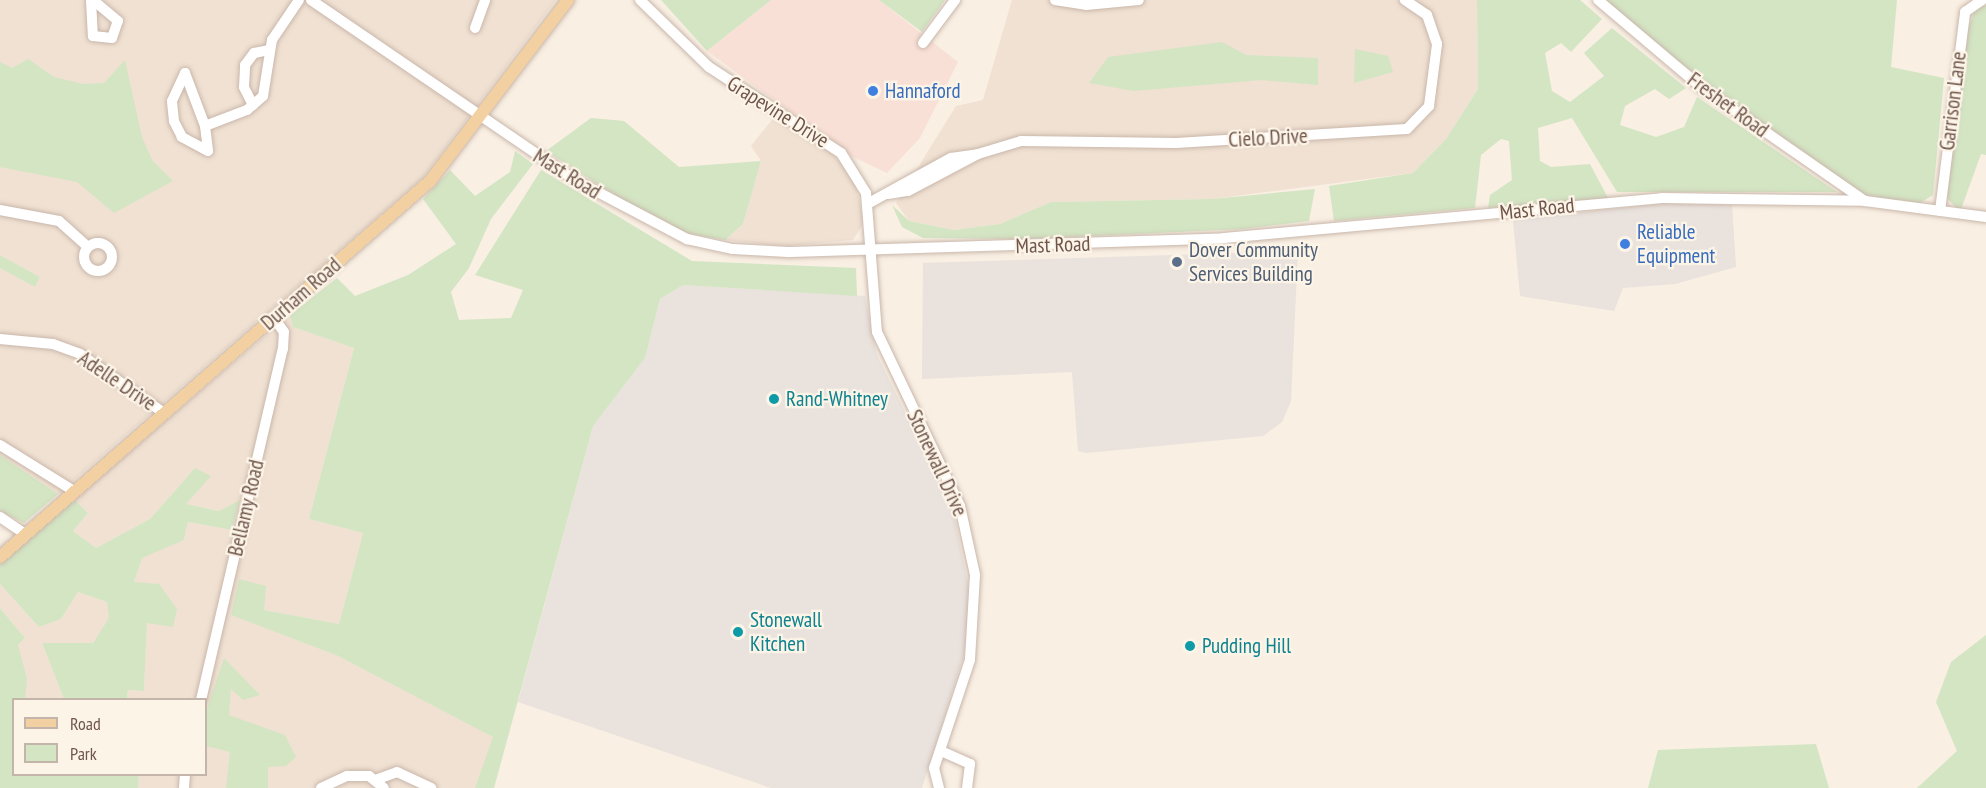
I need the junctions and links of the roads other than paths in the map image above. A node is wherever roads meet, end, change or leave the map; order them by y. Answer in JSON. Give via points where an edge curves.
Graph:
{"nodes":[{"id":1,"x":299,"y":0,"type":"edge"},
{"id":2,"x":311,"y":0,"type":"edge"},
{"id":3,"x":485,"y":0,"type":"edge"},
{"id":4,"x":568,"y":0,"type":"edge"},
{"id":5,"x":640,"y":0,"type":"edge"},
{"id":6,"x":955,"y":0,"type":"edge"},
{"id":7,"x":1055,"y":0,"type":"edge"},
{"id":8,"x":1139,"y":0,"type":"edge"},
{"id":9,"x":1405,"y":0,"type":"edge"},
{"id":10,"x":1598,"y":0,"type":"edge"},
{"id":11,"x":1982,"y":0,"type":"edge"},
{"id":12,"x":475,"y":28,"type":"dead end"},
{"id":13,"x":923,"y":44,"type":"dead end"},
{"id":14,"x":269,"y":50,"type":"junction"},
{"id":15,"x":253,"y":105,"type":"junction"},
{"id":16,"x":483,"y":117,"type":"junction"},
{"id":17,"x":205,"y":126,"type":"junction"},
{"id":18,"x":1865,"y":201,"type":"junction"},
{"id":19,"x":869,"y":203,"type":"junction"},
{"id":20,"x":0,"y":210,"type":"edge"},
{"id":21,"x":1940,"y":211,"type":"junction"},
{"id":22,"x":1986,"y":217,"type":"edge"},
{"id":23,"x":86,"y":245,"type":"dead end"},
{"id":24,"x":870,"y":250,"type":"junction"},
{"id":25,"x":274,"y":318,"type":"junction"},
{"id":26,"x":0,"y":339,"type":"edge"},
{"id":27,"x":164,"y":413,"type":"junction"},
{"id":28,"x":0,"y":445,"type":"edge"},
{"id":29,"x":74,"y":491,"type":"junction"},
{"id":30,"x":0,"y":518,"type":"edge"},
{"id":31,"x":25,"y":534,"type":"junction"},
{"id":32,"x":0,"y":557,"type":"edge"},
{"id":33,"x":201,"y":698,"type":"edge"},
{"id":34,"x":941,"y":751,"type":"junction"},
{"id":35,"x":381,"y":783,"type":"edge"},
{"id":36,"x":321,"y":788,"type":"edge"},
{"id":37,"x":431,"y":788,"type":"edge"},
{"id":38,"x":939,"y":788,"type":"edge"},
{"id":39,"x":967,"y":788,"type":"edge"}],
"edges":[{"from":1,"to":14,"type":"street"},
{"from":2,"to":16,"type":"street","name":"Mast Road"},
{"from":3,"to":12,"type":"street"},
{"from":4,"to":16,"type":"main road","name":"Durham Road"},
{"from":5,"to":19,"type":"street","name":"Grapevine Drive","via":[[716,72],[841,153]]},
{"from":6,"to":13,"type":"street"},
{"from":7,"to":8,"type":"street","via":[[1086,5]]},
{"from":9,"to":19,"type":"street","name":"Cielo Drive","via":[[1427,15],[1437,44],[1429,106],[1407,129],[1176,143],[1034,140],[978,154],[908,191],[888,194]]},
{"from":10,"to":18,"type":"street","name":"Freshet Road","via":[[1701,87]]},
{"from":11,"to":21,"type":"street","name":"Garrison Lane","via":[[1965,12]]},
{"from":14,"to":15,"type":"street","via":[[265,89]]},
{"from":14,"to":15,"type":"street","via":[[254,54],[245,65],[244,87]]},
{"from":15,"to":17,"type":"street"},
{"from":16,"to":24,"type":"street","name":"Mast Road","via":[[575,180],[687,239],[770,252]]},
{"from":16,"to":25,"type":"main road","name":"Durham Road","via":[[430,181]]},
{"from":17,"to":17,"type":"street","via":[[191,85],[185,73],[172,101],[174,121],[182,137],[208,151]]},
{"from":18,"to":21,"type":"street","name":"Mast Road"},
{"from":18,"to":24,"type":"street","name":"Mast Road","via":[[1662,198],[1234,238]]},
{"from":19,"to":24,"type":"street","name":"Grapevine Drive"},
{"from":20,"to":23,"type":"street","via":[[58,221]]},
{"from":21,"to":22,"type":"street","name":"Mast Road"},
{"from":24,"to":34,"type":"street","name":"Stonewall Drive","via":[[877,332],[956,496],[975,575],[970,660]]},
{"from":25,"to":27,"type":"main road","name":"Durham Road"},
{"from":25,"to":33,"type":"street","name":"Bellamy Road","via":[[284,332],[283,349]]},
{"from":26,"to":27,"type":"street","name":"Adelle Drive","via":[[67,348]]},
{"from":27,"to":29,"type":"main road","name":"Durham Road"},
{"from":28,"to":29,"type":"street"},
{"from":29,"to":31,"type":"main road","name":"Durham Road"},
{"from":30,"to":31,"type":"street"},
{"from":31,"to":32,"type":"main road","name":"Durham Road"},
{"from":34,"to":38,"type":"street","name":"Stonewall Drive","via":[[933,774]]},
{"from":34,"to":39,"type":"street","via":[[970,764]]},
{"from":35,"to":36,"type":"street","via":[[347,776]]},
{"from":35,"to":37,"type":"street","via":[[397,772]]}]}
